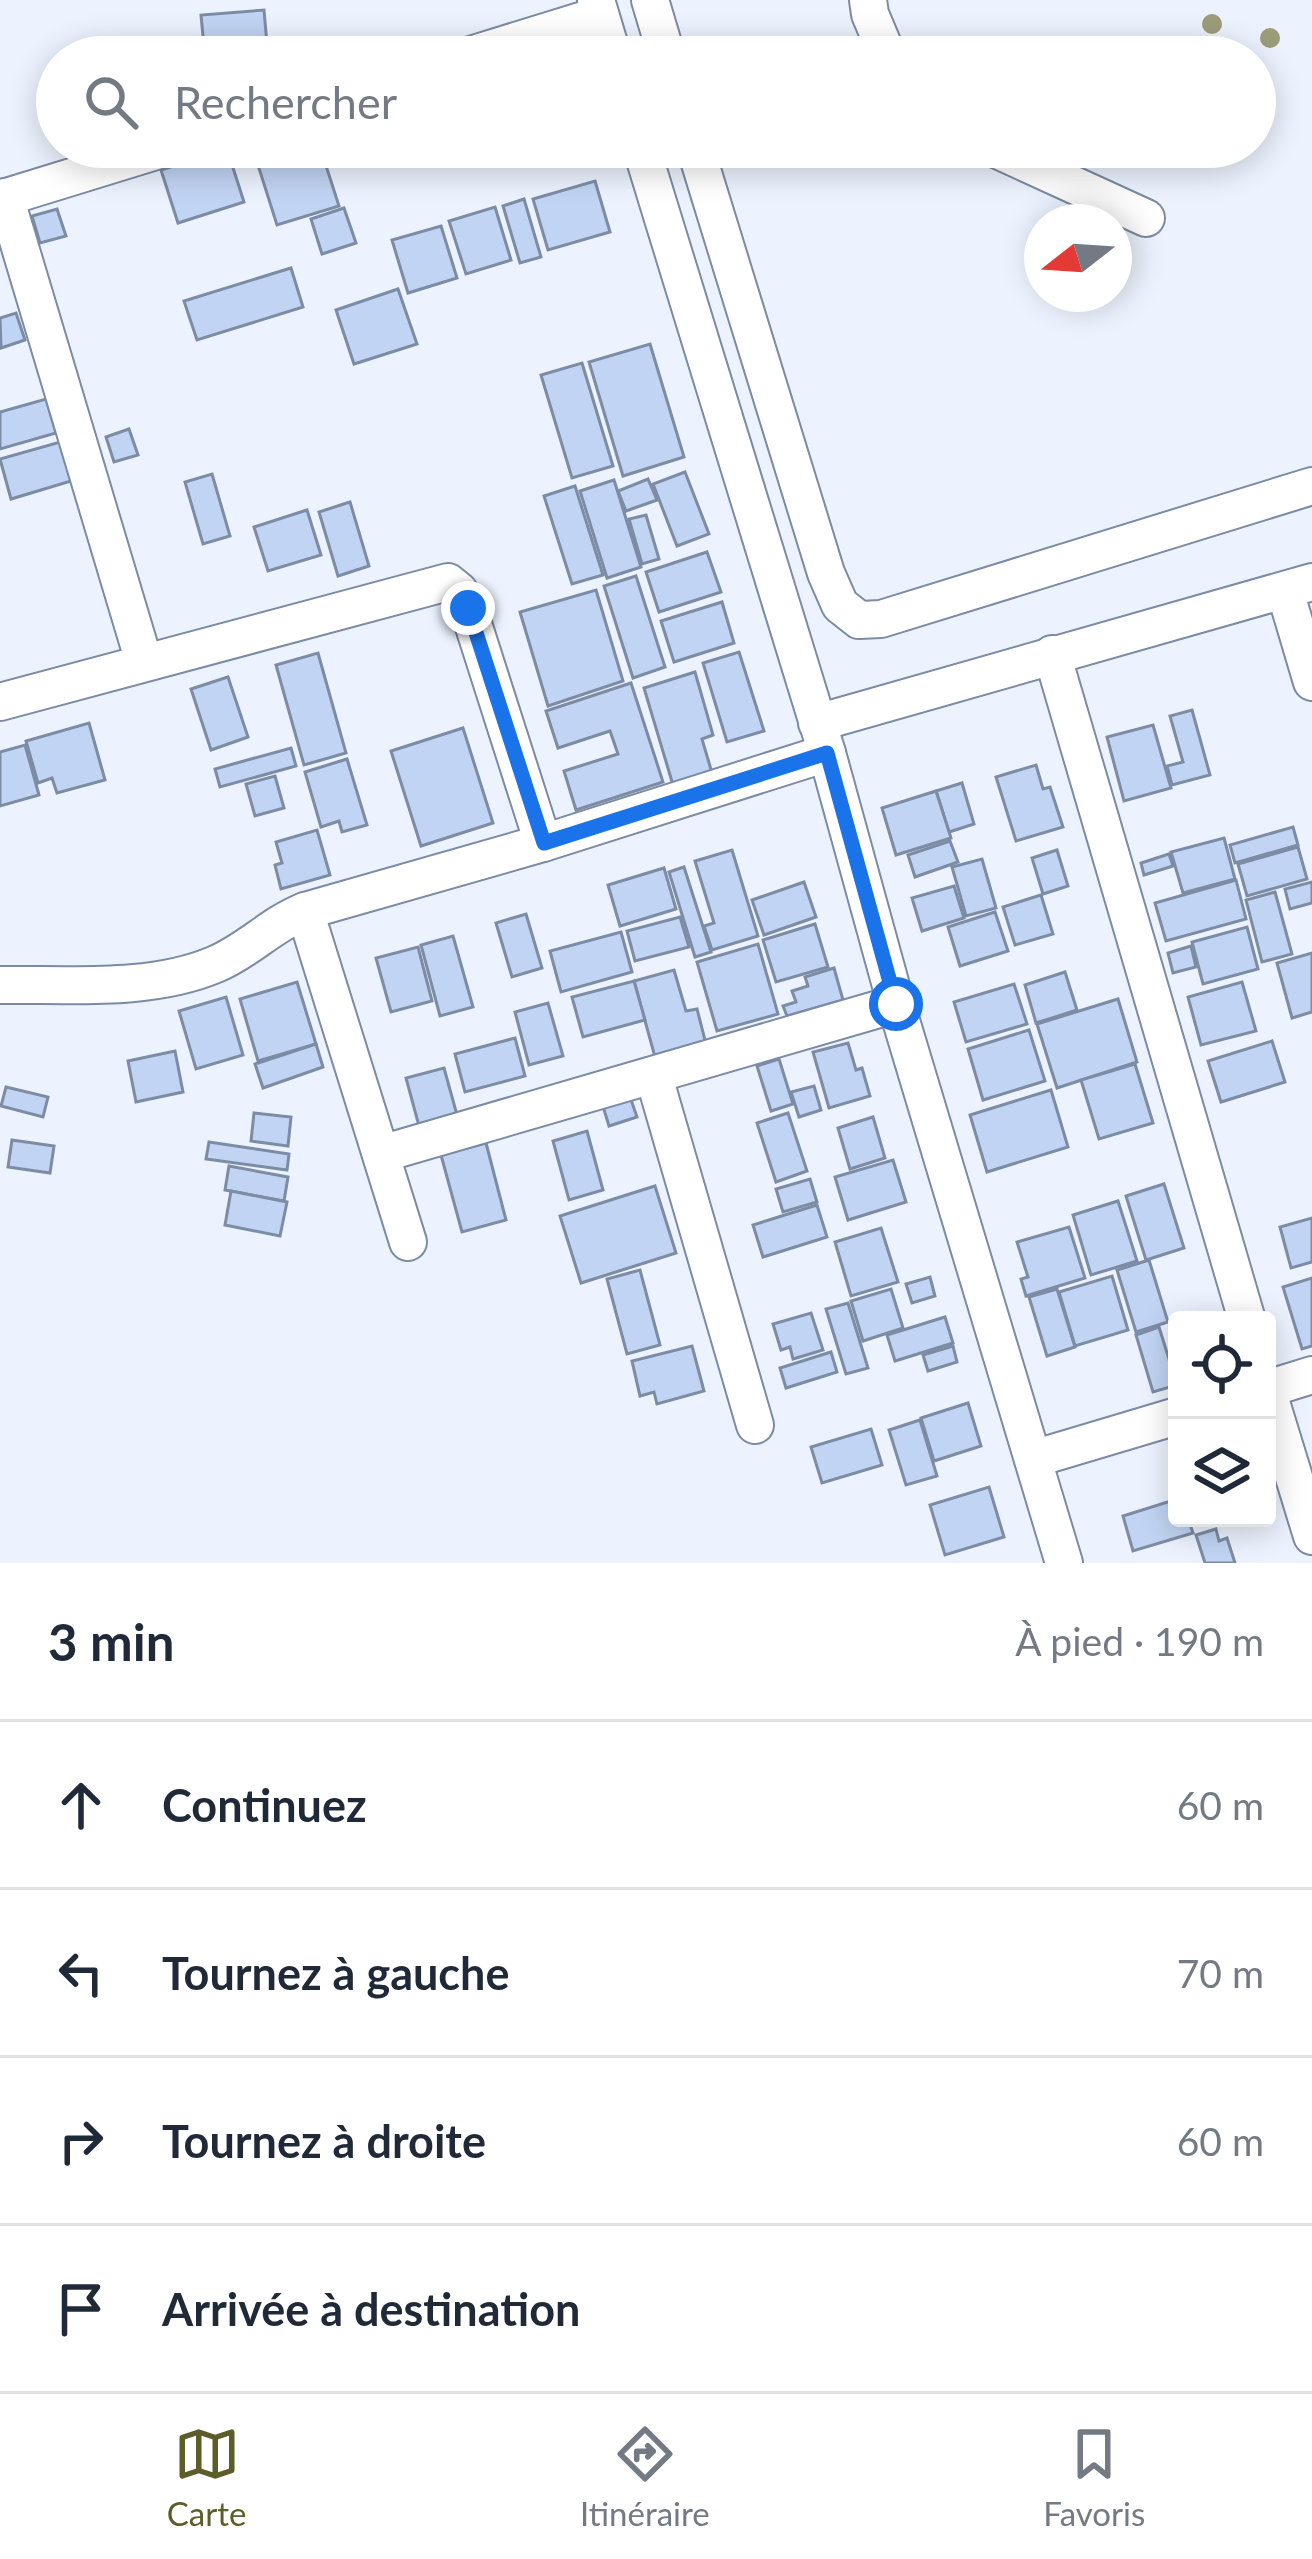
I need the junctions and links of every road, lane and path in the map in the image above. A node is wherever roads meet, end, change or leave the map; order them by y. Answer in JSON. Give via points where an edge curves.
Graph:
{"nodes":[{"id":1,"x":650,"y":0,"type":"edge"},
{"id":2,"x":868,"y":0,"type":"edge"},
{"id":3,"x":598,"y":8,"type":"edge"},
{"id":4,"x":521,"y":36,"type":"edge"},
{"id":5,"x":661,"y":36,"type":"edge"},
{"id":6,"x":879,"y":36,"type":"edge"},
{"id":7,"x":100,"y":168,"type":"edge"},
{"id":8,"x":646,"y":168,"type":"edge"},
{"id":9,"x":701,"y":168,"type":"edge"},
{"id":10,"x":1038,"y":168,"type":"edge"},
{"id":11,"x":2,"y":198,"type":"edge"},
{"id":12,"x":1147,"y":218,"type":"dead end"},
{"id":13,"x":1312,"y":486,"type":"edge"},
{"id":14,"x":1298,"y":587,"type":"edge"},
{"id":15,"x":1052,"y":654,"type":"junction"},
{"id":16,"x":144,"y":662,"type":"junction"},
{"id":17,"x":1312,"y":682,"type":"edge"},
{"id":18,"x":0,"y":702,"type":"edge"},
{"id":19,"x":822,"y":738,"type":"junction"},
{"id":20,"x":544,"y":843,"type":"junction"},
{"id":21,"x":305,"y":911,"type":"junction"},
{"id":22,"x":0,"y":985,"type":"edge"},
{"id":23,"x":896,"y":1004,"type":"junction"},
{"id":24,"x":654,"y":1077,"type":"junction"},
{"id":25,"x":381,"y":1154,"type":"junction"},
{"id":26,"x":409,"y":1242,"type":"dead end"},
{"id":27,"x":1244,"y":1311,"type":"edge"},
{"id":28,"x":1312,"y":1375,"type":"edge"},
{"id":29,"x":1276,"y":1386,"type":"edge"},
{"id":30,"x":1276,"y":1418,"type":"edge"},
{"id":31,"x":1168,"y":1419,"type":"edge"},
{"id":32,"x":755,"y":1426,"type":"dead end"},
{"id":33,"x":1033,"y":1459,"type":"junction"},
{"id":34,"x":1312,"y":1536,"type":"edge"},
{"id":35,"x":1064,"y":1563,"type":"edge"}],
"edges":[{"from":1,"to":5,"type":"street"},
{"from":2,"to":6,"type":"street"},
{"from":3,"to":4,"type":"street"},
{"from":7,"to":11,"type":"street"},
{"from":8,"to":19,"type":"street"},
{"from":9,"to":13,"type":"street","via":[[826,573],[840,605],[859,620]]},
{"from":10,"to":12,"type":"street"},
{"from":11,"to":16,"type":"street"},
{"from":14,"to":15,"type":"street"},
{"from":14,"to":17,"type":"street"},
{"from":15,"to":19,"type":"street"},
{"from":15,"to":27,"type":"street"},
{"from":16,"to":18,"type":"street"},
{"from":16,"to":20,"type":"street","via":[[448,582],[468,608]]},
{"from":19,"to":20,"type":"street"},
{"from":19,"to":23,"type":"street"},
{"from":20,"to":21,"type":"street"},
{"from":21,"to":22,"type":"street","via":[[215,964],[175,976]]},
{"from":21,"to":25,"type":"street"},
{"from":23,"to":24,"type":"street"},
{"from":23,"to":33,"type":"street"},
{"from":24,"to":25,"type":"street"},
{"from":24,"to":32,"type":"street"},
{"from":25,"to":26,"type":"street"},
{"from":28,"to":29,"type":"street"},
{"from":30,"to":34,"type":"street"},
{"from":31,"to":33,"type":"street"},
{"from":33,"to":35,"type":"street"}]}
